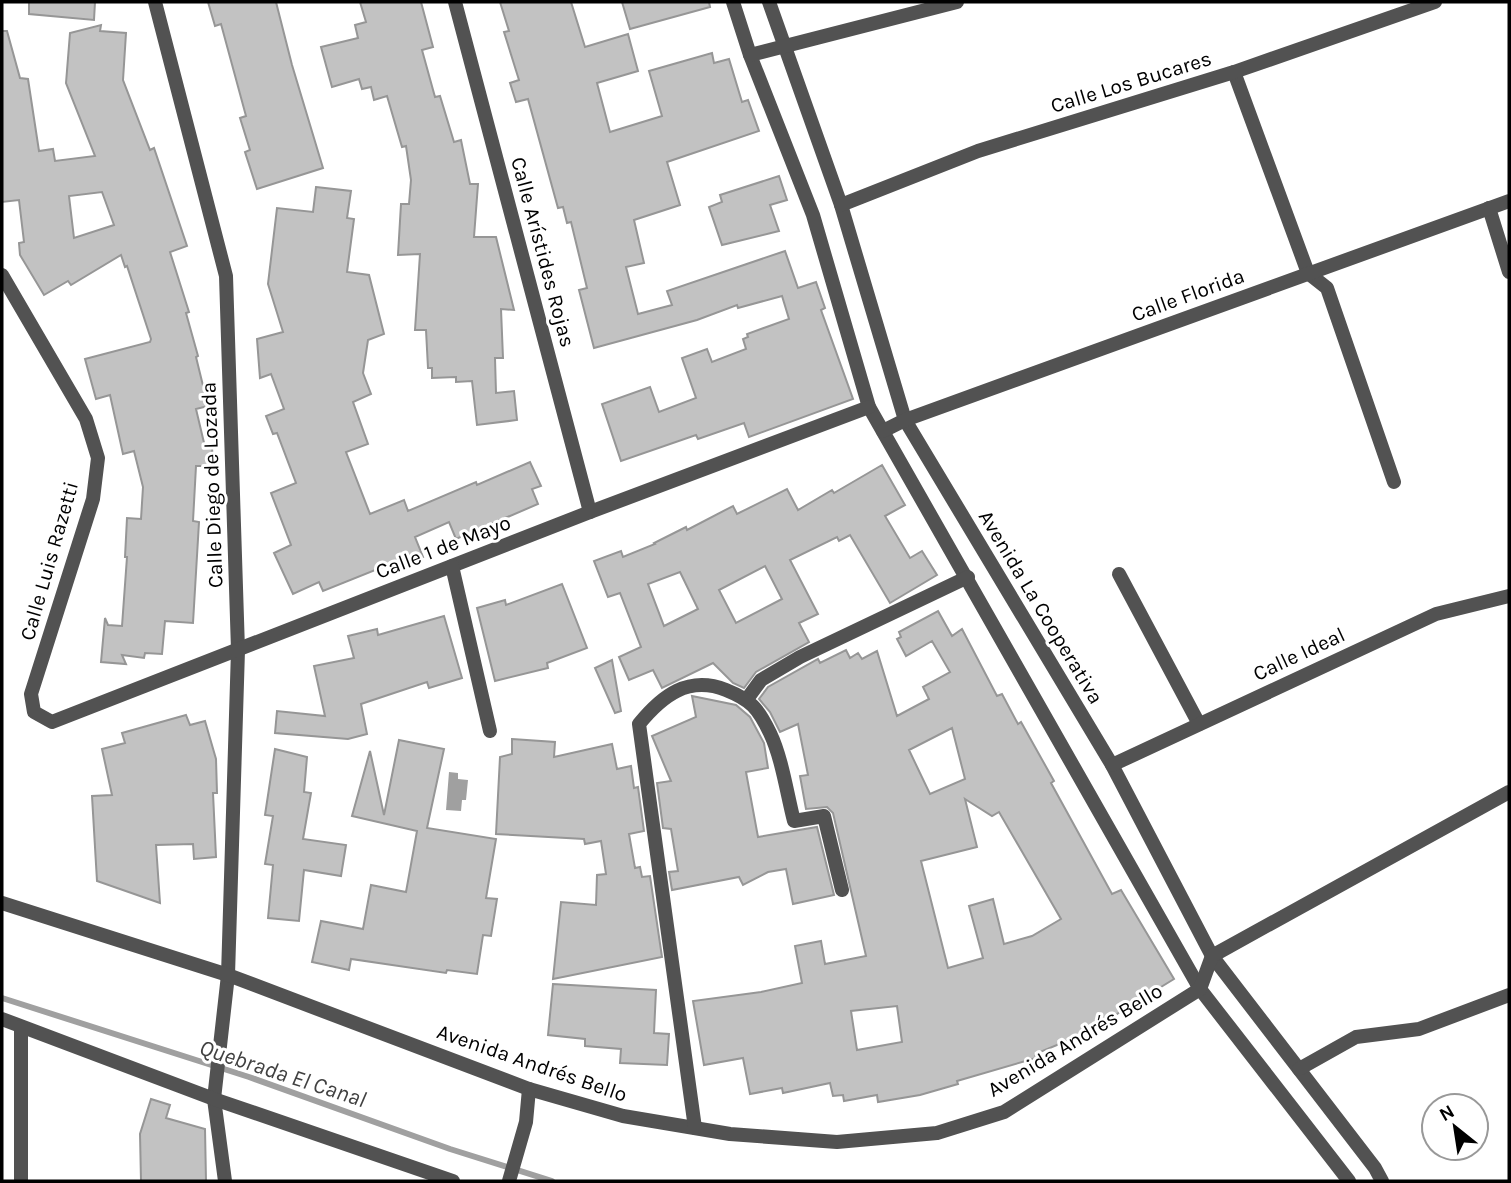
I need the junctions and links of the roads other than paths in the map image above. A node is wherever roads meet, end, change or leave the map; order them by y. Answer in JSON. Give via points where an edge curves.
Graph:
{"nodes":[{"id":1,"x":155,"y":2,"type":"edge"},
{"id":2,"x":455,"y":2,"type":"edge"},
{"id":3,"x":733,"y":2,"type":"edge"},
{"id":4,"x":769,"y":2,"type":"edge"},
{"id":5,"x":957,"y":2,"type":"edge"},
{"id":6,"x":1435,"y":2,"type":"edge"},
{"id":7,"x":784,"y":48,"type":"junction"},
{"id":8,"x":750,"y":55,"type":"junction"},
{"id":9,"x":1234,"y":72,"type":"junction"},
{"id":10,"x":1509,"y":201,"type":"edge"},
{"id":11,"x":841,"y":205,"type":"junction"},
{"id":12,"x":1489,"y":208,"type":"junction"},
{"id":13,"x":1509,"y":272,"type":"edge"},
{"id":14,"x":1308,"y":274,"type":"junction"},
{"id":15,"x":2,"y":275,"type":"edge"},
{"id":16,"x":869,"y":407,"type":"junction"},
{"id":17,"x":905,"y":420,"type":"junction"},
{"id":18,"x":883,"y":430,"type":"junction"},
{"id":19,"x":1394,"y":482,"type":"dead end"},
{"id":20,"x":590,"y":512,"type":"junction"},
{"id":21,"x":452,"y":566,"type":"junction"},
{"id":22,"x":1119,"y":574,"type":"dead end"},
{"id":23,"x":968,"y":577,"type":"junction"},
{"id":24,"x":1509,"y":596,"type":"edge"},
{"id":25,"x":238,"y":650,"type":"junction"},
{"id":26,"x":747,"y":699,"type":"junction"},
{"id":27,"x":34,"y":712,"type":"joint"},
{"id":28,"x":1199,"y":724,"type":"junction"},
{"id":29,"x":490,"y":732,"type":"dead end"},
{"id":30,"x":1112,"y":765,"type":"junction"},
{"id":31,"x":1509,"y":792,"type":"edge"},
{"id":32,"x":842,"y":890,"type":"dead end"},
{"id":33,"x":2,"y":903,"type":"edge"},
{"id":34,"x":1212,"y":956,"type":"junction"},
{"id":35,"x":228,"y":975,"type":"junction"},
{"id":36,"x":1200,"y":989,"type":"junction"},
{"id":37,"x":1509,"y":995,"type":"edge"},
{"id":38,"x":2,"y":1020,"type":"edge"},
{"id":39,"x":21,"y":1027,"type":"junction"},
{"id":40,"x":1299,"y":1069,"type":"junction"},
{"id":41,"x":529,"y":1089,"type":"junction"},
{"id":42,"x":214,"y":1099,"type":"junction"},
{"id":43,"x":695,"y":1128,"type":"junction"},
{"id":44,"x":510,"y":1176,"type":"edge"},
{"id":45,"x":21,"y":1181,"type":"edge"},
{"id":46,"x":225,"y":1181,"type":"edge"},
{"id":47,"x":453,"y":1181,"type":"edge"},
{"id":48,"x":1349,"y":1181,"type":"edge"},
{"id":49,"x":1382,"y":1181,"type":"edge"}],
"edges":[{"from":1,"to":25,"type":"street","name":"Calle Diego de Lozada","via":[[226,276]]},
{"from":2,"to":20,"type":"street","name":"Calle Arístides Rojas"},
{"from":3,"to":8,"type":"street"},
{"from":4,"to":7,"type":"street","name":"Avenida La Cooperativa"},
{"from":5,"to":7,"type":"street"},
{"from":6,"to":9,"type":"street","name":"Calle Los Bucares"},
{"from":7,"to":8,"type":"street"},
{"from":7,"to":11,"type":"street","name":"Avenida La Cooperativa"},
{"from":8,"to":16,"type":"street","via":[[813,215]]},
{"from":9,"to":11,"type":"street","name":"Calle Los Bucares","via":[[978,151]]},
{"from":9,"to":14,"type":"street"},
{"from":10,"to":12,"type":"street","name":"Calle Florida"},
{"from":11,"to":17,"type":"street","name":"Avenida La Cooperativa"},
{"from":12,"to":13,"type":"street"},
{"from":12,"to":14,"type":"street","name":"Calle Florida"},
{"from":14,"to":17,"type":"street","name":"Calle Florida"},
{"from":14,"to":19,"type":"street","via":[[1327,288]]},
{"from":15,"to":27,"type":"street","name":"Calle Luis Razetti","via":[[86,419],[98,457],[93,499],[31,694]]},
{"from":16,"to":18,"type":"street"},
{"from":16,"to":20,"type":"street","name":"Calle 1 de Mayo"},
{"from":17,"to":18,"type":"street","name":"Calle Florida"},
{"from":17,"to":30,"type":"street","name":"Avenida La Cooperativa"},
{"from":18,"to":23,"type":"street"},
{"from":20,"to":21,"type":"street","name":"Calle 1 de Mayo"},
{"from":21,"to":25,"type":"street","name":"Calle 1 de Mayo"},
{"from":21,"to":29,"type":"street"},
{"from":22,"to":28,"type":"street"},
{"from":23,"to":26,"type":"street","via":[[800,657],[761,680]]},
{"from":23,"to":36,"type":"street"},
{"from":24,"to":28,"type":"street","name":"Calle Ideal","via":[[1436,614]]},
{"from":25,"to":27,"type":"street","name":"Calle 1 de Mayo","via":[[52,722]]},
{"from":25,"to":35,"type":"street","name":"Calle Diego de Lozada"},
{"from":26,"to":32,"type":"street","via":[[772,736],[794,821],[824,816]]},
{"from":26,"to":43,"type":"street","via":[[712,685],[695,685],[675,691],[639,724]]},
{"from":28,"to":30,"type":"street","name":"Calle Ideal"},
{"from":30,"to":34,"type":"street","name":"Avenida La Cooperativa"},
{"from":31,"to":34,"type":"street"},
{"from":33,"to":35,"type":"street","name":"Avenida Andrés Bello"},
{"from":34,"to":36,"type":"street"},
{"from":34,"to":40,"type":"street","name":"Avenida La Cooperativa"},
{"from":35,"to":41,"type":"street","name":"Avenida Andrés Bello"},
{"from":35,"to":42,"type":"street","name":"Calle Diego de Lozada"},
{"from":36,"to":43,"type":"street","name":"Avenida Andrés Bello","via":[[1004,1112],[937,1133],[837,1142]]},
{"from":36,"to":48,"type":"street"},
{"from":37,"to":40,"type":"street","via":[[1419,1029],[1356,1037]]},
{"from":38,"to":39,"type":"street"},
{"from":39,"to":42,"type":"street"},
{"from":39,"to":45,"type":"street"},
{"from":40,"to":49,"type":"street","name":"Avenida La Cooperativa"},
{"from":41,"to":43,"type":"street","name":"Avenida Andrés Bello","via":[[622,1116]]},
{"from":41,"to":44,"type":"street","via":[[526,1122]]},
{"from":42,"to":46,"type":"street","name":"Calle Diego de Lozada"},
{"from":42,"to":47,"type":"street"}]}
